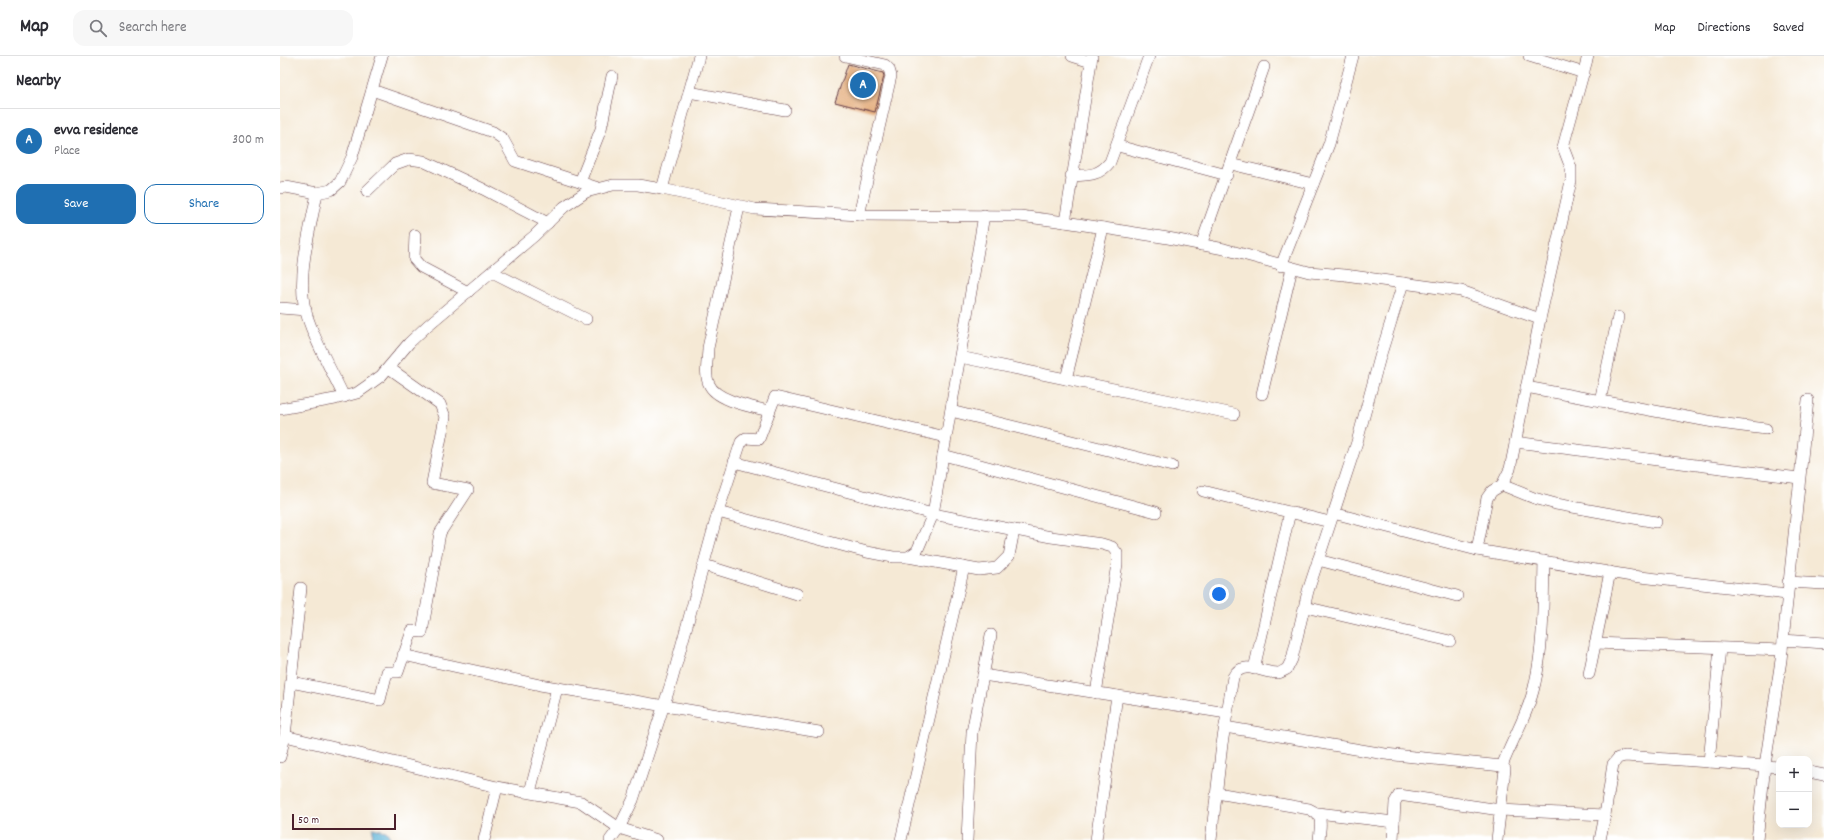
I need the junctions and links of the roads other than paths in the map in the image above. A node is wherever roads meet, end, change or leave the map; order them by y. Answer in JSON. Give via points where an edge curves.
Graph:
{"nodes":[{"id":1,"x":382,"y":56,"type":"edge"},
{"id":2,"x":699,"y":56,"type":"edge"},
{"id":3,"x":845,"y":56,"type":"edge"},
{"id":4,"x":1072,"y":56,"type":"edge"},
{"id":5,"x":1149,"y":56,"type":"edge"},
{"id":6,"x":1353,"y":56,"type":"edge"},
{"id":7,"x":1529,"y":56,"type":"edge"},
{"id":8,"x":1588,"y":56,"type":"edge"},
{"id":9,"x":1092,"y":59,"type":"edge"},
{"id":10,"x":1264,"y":67,"type":"dead end"},
{"id":11,"x":1584,"y":73,"type":"junction"},
{"id":12,"x":612,"y":76,"type":"dead end"},
{"id":13,"x":372,"y":90,"type":"junction"},
{"id":14,"x":689,"y":92,"type":"junction"},
{"id":15,"x":785,"y":110,"type":"dead end"},
{"id":16,"x":1118,"y":146,"type":"junction"},
{"id":17,"x":1231,"y":164,"type":"junction"},
{"id":18,"x":1227,"y":175,"type":"junction"},
{"id":19,"x":1071,"y":176,"type":"junction"},
{"id":20,"x":580,"y":182,"type":"junction"},
{"id":21,"x":1313,"y":184,"type":"junction"},
{"id":22,"x":280,"y":188,"type":"edge"},
{"id":23,"x":598,"y":188,"type":"junction"},
{"id":24,"x":662,"y":189,"type":"junction"},
{"id":25,"x":367,"y":191,"type":"dead end"},
{"id":26,"x":317,"y":193,"type":"junction"},
{"id":27,"x":739,"y":207,"type":"junction"},
{"id":28,"x":859,"y":216,"type":"junction"},
{"id":29,"x":984,"y":216,"type":"junction"},
{"id":30,"x":1065,"y":222,"type":"junction"},
{"id":31,"x":548,"y":223,"type":"junction"},
{"id":32,"x":1103,"y":228,"type":"junction"},
{"id":33,"x":415,"y":234,"type":"dead end"},
{"id":34,"x":1201,"y":245,"type":"junction"},
{"id":35,"x":1281,"y":266,"type":"junction"},
{"id":36,"x":1292,"y":268,"type":"junction"},
{"id":37,"x":492,"y":272,"type":"junction"},
{"id":38,"x":1403,"y":283,"type":"junction"},
{"id":39,"x":468,"y":292,"type":"junction"},
{"id":40,"x":280,"y":308,"type":"edge"},
{"id":41,"x":306,"y":310,"type":"junction"},
{"id":42,"x":1618,"y":317,"type":"dead end"},
{"id":43,"x":586,"y":319,"type":"dead end"},
{"id":44,"x":1540,"y":319,"type":"junction"},
{"id":45,"x":960,"y":357,"type":"junction"},
{"id":46,"x":388,"y":368,"type":"junction"},
{"id":47,"x":1066,"y":379,"type":"junction"},
{"id":48,"x":1526,"y":387,"type":"junction"},
{"id":49,"x":1262,"y":394,"type":"dead end"},
{"id":50,"x":344,"y":397,"type":"junction"},
{"id":51,"x":1808,"y":400,"type":"dead end"},
{"id":52,"x":1600,"y":401,"type":"junction"},
{"id":53,"x":280,"y":409,"type":"edge"},
{"id":54,"x":770,"y":411,"type":"junction"},
{"id":55,"x":951,"y":411,"type":"junction"},
{"id":56,"x":1234,"y":414,"type":"dead end"},
{"id":57,"x":1766,"y":429,"type":"dead end"},
{"id":58,"x":946,"y":437,"type":"junction"},
{"id":59,"x":1516,"y":442,"type":"junction"},
{"id":60,"x":944,"y":455,"type":"junction"},
{"id":61,"x":734,"y":462,"type":"junction"},
{"id":62,"x":1172,"y":466,"type":"dead end"},
{"id":63,"x":1799,"y":478,"type":"junction"},
{"id":64,"x":1502,"y":485,"type":"junction"},
{"id":65,"x":1203,"y":491,"type":"dead end"},
{"id":66,"x":718,"y":512,"type":"junction"},
{"id":67,"x":1156,"y":512,"type":"dead end"},
{"id":68,"x":1290,"y":512,"type":"junction"},
{"id":69,"x":933,"y":514,"type":"junction"},
{"id":70,"x":1331,"y":518,"type":"junction"},
{"id":71,"x":1656,"y":522,"type":"dead end"},
{"id":72,"x":1014,"y":530,"type":"junction"},
{"id":73,"x":1477,"y":550,"type":"junction"},
{"id":74,"x":908,"y":557,"type":"junction"},
{"id":75,"x":1318,"y":560,"type":"junction"},
{"id":76,"x":1544,"y":561,"type":"junction"},
{"id":77,"x":704,"y":565,"type":"junction"},
{"id":78,"x":964,"y":567,"type":"junction"},
{"id":79,"x":1610,"y":572,"type":"junction"},
{"id":80,"x":1788,"y":582,"type":"junction"},
{"id":81,"x":1824,"y":584,"type":"edge"},
{"id":82,"x":301,"y":588,"type":"dead end"},
{"id":83,"x":797,"y":594,"type":"dead end"},
{"id":84,"x":1787,"y":594,"type":"junction"},
{"id":85,"x":1457,"y":596,"type":"dead end"},
{"id":86,"x":1304,"y":607,"type":"junction"},
{"id":87,"x":991,"y":635,"type":"dead end"},
{"id":88,"x":1450,"y":641,"type":"dead end"},
{"id":89,"x":1595,"y":643,"type":"junction"},
{"id":90,"x":1824,"y":643,"type":"edge"},
{"id":91,"x":1782,"y":645,"type":"junction"},
{"id":92,"x":1720,"y":648,"type":"junction"},
{"id":93,"x":403,"y":655,"type":"junction"},
{"id":94,"x":1254,"y":669,"type":"junction"},
{"id":95,"x":1589,"y":674,"type":"dead end"},
{"id":96,"x":983,"y":675,"type":"junction"},
{"id":97,"x":291,"y":682,"type":"junction"},
{"id":98,"x":557,"y":688,"type":"junction"},
{"id":99,"x":1096,"y":692,"type":"junction"},
{"id":100,"x":1117,"y":696,"type":"junction"},
{"id":101,"x":663,"y":706,"type":"junction"},
{"id":102,"x":1228,"y":712,"type":"junction"},
{"id":103,"x":1225,"y":727,"type":"junction"},
{"id":104,"x":819,"y":732,"type":"dead end"},
{"id":105,"x":285,"y":736,"type":"junction"},
{"id":106,"x":280,"y":757,"type":"edge"},
{"id":107,"x":1709,"y":762,"type":"junction"},
{"id":108,"x":1765,"y":765,"type":"junction"},
{"id":109,"x":1502,"y":766,"type":"junction"},
{"id":110,"x":1776,"y":767,"type":"edge"},
{"id":111,"x":1812,"y":773,"type":"edge"},
{"id":112,"x":1824,"y":775,"type":"edge"},
{"id":113,"x":497,"y":787,"type":"junction"},
{"id":114,"x":530,"y":792,"type":"junction"},
{"id":115,"x":1217,"y":793,"type":"junction"},
{"id":116,"x":1500,"y":810,"type":"junction"},
{"id":117,"x":1318,"y":813,"type":"junction"},
{"id":118,"x":1605,"y":815,"type":"junction"},
{"id":119,"x":1394,"y":822,"type":"junction"},
{"id":120,"x":619,"y":828,"type":"junction"},
{"id":121,"x":484,"y":840,"type":"edge"},
{"id":122,"x":610,"y":840,"type":"edge"},
{"id":123,"x":657,"y":840,"type":"edge"},
{"id":124,"x":901,"y":840,"type":"edge"},
{"id":125,"x":968,"y":840,"type":"edge"},
{"id":126,"x":1096,"y":840,"type":"edge"},
{"id":127,"x":1211,"y":840,"type":"edge"},
{"id":128,"x":1319,"y":840,"type":"edge"},
{"id":129,"x":1393,"y":840,"type":"edge"},
{"id":130,"x":1496,"y":840,"type":"edge"},
{"id":131,"x":1600,"y":840,"type":"edge"},
{"id":132,"x":1757,"y":840,"type":"edge"}],
"edges":[{"from":1,"to":13,"type":"street"},
{"from":2,"to":14,"type":"street"},
{"from":3,"to":28,"type":"street","via":[[885,66],[891,76]]},
{"from":4,"to":9,"type":"street"},
{"from":5,"to":16,"type":"street"},
{"from":6,"to":21,"type":"street","via":[[1329,144]]},
{"from":7,"to":11,"type":"street"},
{"from":8,"to":11,"type":"street"},
{"from":9,"to":19,"type":"street"},
{"from":10,"to":17,"type":"street"},
{"from":11,"to":44,"type":"street","via":[[1563,147],[1571,168],[1571,181]]},
{"from":12,"to":20,"type":"street","via":[[601,129]]},
{"from":13,"to":20,"type":"street","via":[[493,132],[503,139],[514,161]]},
{"from":13,"to":26,"type":"street","via":[[352,157],[340,182],[331,190]]},
{"from":14,"to":15,"type":"street"},
{"from":14,"to":24,"type":"street"},
{"from":16,"to":18,"type":"street"},
{"from":16,"to":19,"type":"street","via":[[1103,170],[1093,175]]},
{"from":17,"to":18,"type":"street"},
{"from":17,"to":21,"type":"street"},
{"from":18,"to":34,"type":"street"},
{"from":19,"to":30,"type":"street"},
{"from":20,"to":23,"type":"street"},
{"from":21,"to":35,"type":"street"},
{"from":22,"to":26,"type":"street"},
{"from":23,"to":24,"type":"street","via":[[625,184]]},
{"from":23,"to":31,"type":"street","via":[[586,192],[564,207]]},
{"from":24,"to":27,"type":"street"},
{"from":25,"to":31,"type":"street","via":[[395,164],[409,159],[423,161]]},
{"from":26,"to":41,"type":"street","via":[[302,279]]},
{"from":27,"to":28,"type":"street"},
{"from":27,"to":54,"type":"street","via":[[708,348],[708,384],[714,391],[731,401]]},
{"from":28,"to":29,"type":"street"},
{"from":29,"to":30,"type":"street","via":[[1020,216]]},
{"from":29,"to":45,"type":"street"},
{"from":30,"to":32,"type":"street"},
{"from":31,"to":37,"type":"street"},
{"from":32,"to":34,"type":"street"},
{"from":32,"to":47,"type":"street"},
{"from":33,"to":39,"type":"street","via":[[414,259],[421,267]]},
{"from":34,"to":35,"type":"street"},
{"from":35,"to":36,"type":"street"},
{"from":36,"to":38,"type":"street"},
{"from":36,"to":49,"type":"street"},
{"from":37,"to":39,"type":"street"},
{"from":37,"to":43,"type":"street"},
{"from":38,"to":44,"type":"street","via":[[1462,291]]},
{"from":38,"to":70,"type":"street","via":[[1358,442]]},
{"from":39,"to":46,"type":"street","via":[[421,332]]},
{"from":40,"to":41,"type":"street"},
{"from":41,"to":50,"type":"street"},
{"from":42,"to":52,"type":"street"},
{"from":44,"to":48,"type":"street"},
{"from":45,"to":47,"type":"street"},
{"from":45,"to":55,"type":"street"},
{"from":46,"to":50,"type":"street","via":[[357,393]]},
{"from":46,"to":93,"type":"street","via":[[440,404],[445,417],[432,483],[468,490],[440,533],[422,632],[412,631]]},
{"from":47,"to":56,"type":"street"},
{"from":48,"to":52,"type":"street"},
{"from":48,"to":59,"type":"street"},
{"from":50,"to":53,"type":"street"},
{"from":51,"to":63,"type":"street"},
{"from":52,"to":57,"type":"street"},
{"from":54,"to":58,"type":"street","via":[[775,397],[779,397]]},
{"from":54,"to":61,"type":"street","via":[[759,439],[742,439]]},
{"from":55,"to":58,"type":"street"},
{"from":55,"to":62,"type":"street"},
{"from":58,"to":60,"type":"street"},
{"from":59,"to":63,"type":"street"},
{"from":59,"to":64,"type":"street","via":[[1510,469]]},
{"from":60,"to":67,"type":"street"},
{"from":60,"to":69,"type":"street"},
{"from":61,"to":66,"type":"street"},
{"from":61,"to":69,"type":"street"},
{"from":63,"to":80,"type":"street"},
{"from":64,"to":71,"type":"street","via":[[1556,504]]},
{"from":64,"to":73,"type":"street","via":[[1492,491],[1487,498]]},
{"from":65,"to":68,"type":"street"},
{"from":66,"to":74,"type":"street","via":[[867,552]]},
{"from":66,"to":77,"type":"street"},
{"from":68,"to":70,"type":"street"},
{"from":68,"to":94,"type":"street"},
{"from":69,"to":72,"type":"street"},
{"from":69,"to":74,"type":"street","via":[[917,551]]},
{"from":70,"to":73,"type":"street"},
{"from":70,"to":75,"type":"street"},
{"from":72,"to":78,"type":"street","via":[[1009,556],[1003,564],[989,570]]},
{"from":72,"to":99,"type":"street","via":[[1051,538],[1102,544],[1112,547],[1117,553]]},
{"from":73,"to":76,"type":"street"},
{"from":74,"to":78,"type":"street"},
{"from":75,"to":85,"type":"street"},
{"from":75,"to":86,"type":"street"},
{"from":76,"to":79,"type":"street"},
{"from":76,"to":109,"type":"street","via":[[1542,633],[1535,683],[1527,711]]},
{"from":77,"to":83,"type":"street"},
{"from":77,"to":101,"type":"street"},
{"from":78,"to":124,"type":"street"},
{"from":79,"to":84,"type":"street"},
{"from":79,"to":89,"type":"street"},
{"from":80,"to":81,"type":"street"},
{"from":80,"to":84,"type":"street"},
{"from":82,"to":97,"type":"street"},
{"from":84,"to":91,"type":"street"},
{"from":86,"to":88,"type":"street"},
{"from":86,"to":94,"type":"street","via":[[1292,659],[1287,669],[1278,673]]},
{"from":87,"to":96,"type":"street"},
{"from":89,"to":92,"type":"street"},
{"from":89,"to":95,"type":"street"},
{"from":90,"to":91,"type":"street"},
{"from":91,"to":92,"type":"street"},
{"from":91,"to":108,"type":"street"},
{"from":92,"to":107,"type":"street"},
{"from":93,"to":97,"type":"street","via":[[398,672],[387,672],[380,700]]},
{"from":93,"to":98,"type":"street"},
{"from":94,"to":102,"type":"street","via":[[1242,667],[1237,670],[1233,677]]},
{"from":96,"to":99,"type":"street"},
{"from":96,"to":125,"type":"street","via":[[972,732]]},
{"from":97,"to":105,"type":"street"},
{"from":98,"to":101,"type":"street"},
{"from":98,"to":114,"type":"street"},
{"from":99,"to":100,"type":"street"},
{"from":100,"to":102,"type":"street"},
{"from":100,"to":126,"type":"street"},
{"from":101,"to":104,"type":"street"},
{"from":101,"to":120,"type":"street","via":[[633,800]]},
{"from":102,"to":103,"type":"street"},
{"from":103,"to":109,"type":"street","via":[[1386,754]]},
{"from":103,"to":115,"type":"street"},
{"from":105,"to":106,"type":"street"},
{"from":105,"to":113,"type":"street"},
{"from":107,"to":108,"type":"street"},
{"from":107,"to":118,"type":"street","via":[[1625,756],[1618,758],[1613,764]]},
{"from":108,"to":110,"type":"street"},
{"from":108,"to":132,"type":"street"},
{"from":109,"to":116,"type":"street","via":[[1505,770]]},
{"from":111,"to":112,"type":"street"},
{"from":113,"to":114,"type":"street"},
{"from":113,"to":121,"type":"street"},
{"from":114,"to":120,"type":"street","via":[[581,802]]},
{"from":115,"to":117,"type":"street","via":[[1309,809]]},
{"from":115,"to":127,"type":"street"},
{"from":116,"to":118,"type":"street"},
{"from":116,"to":119,"type":"street","via":[[1399,795]]},
{"from":116,"to":130,"type":"street"},
{"from":117,"to":119,"type":"street"},
{"from":117,"to":128,"type":"street"},
{"from":118,"to":131,"type":"street"},
{"from":119,"to":129,"type":"street"},
{"from":120,"to":122,"type":"street"},
{"from":120,"to":123,"type":"street"}]}
